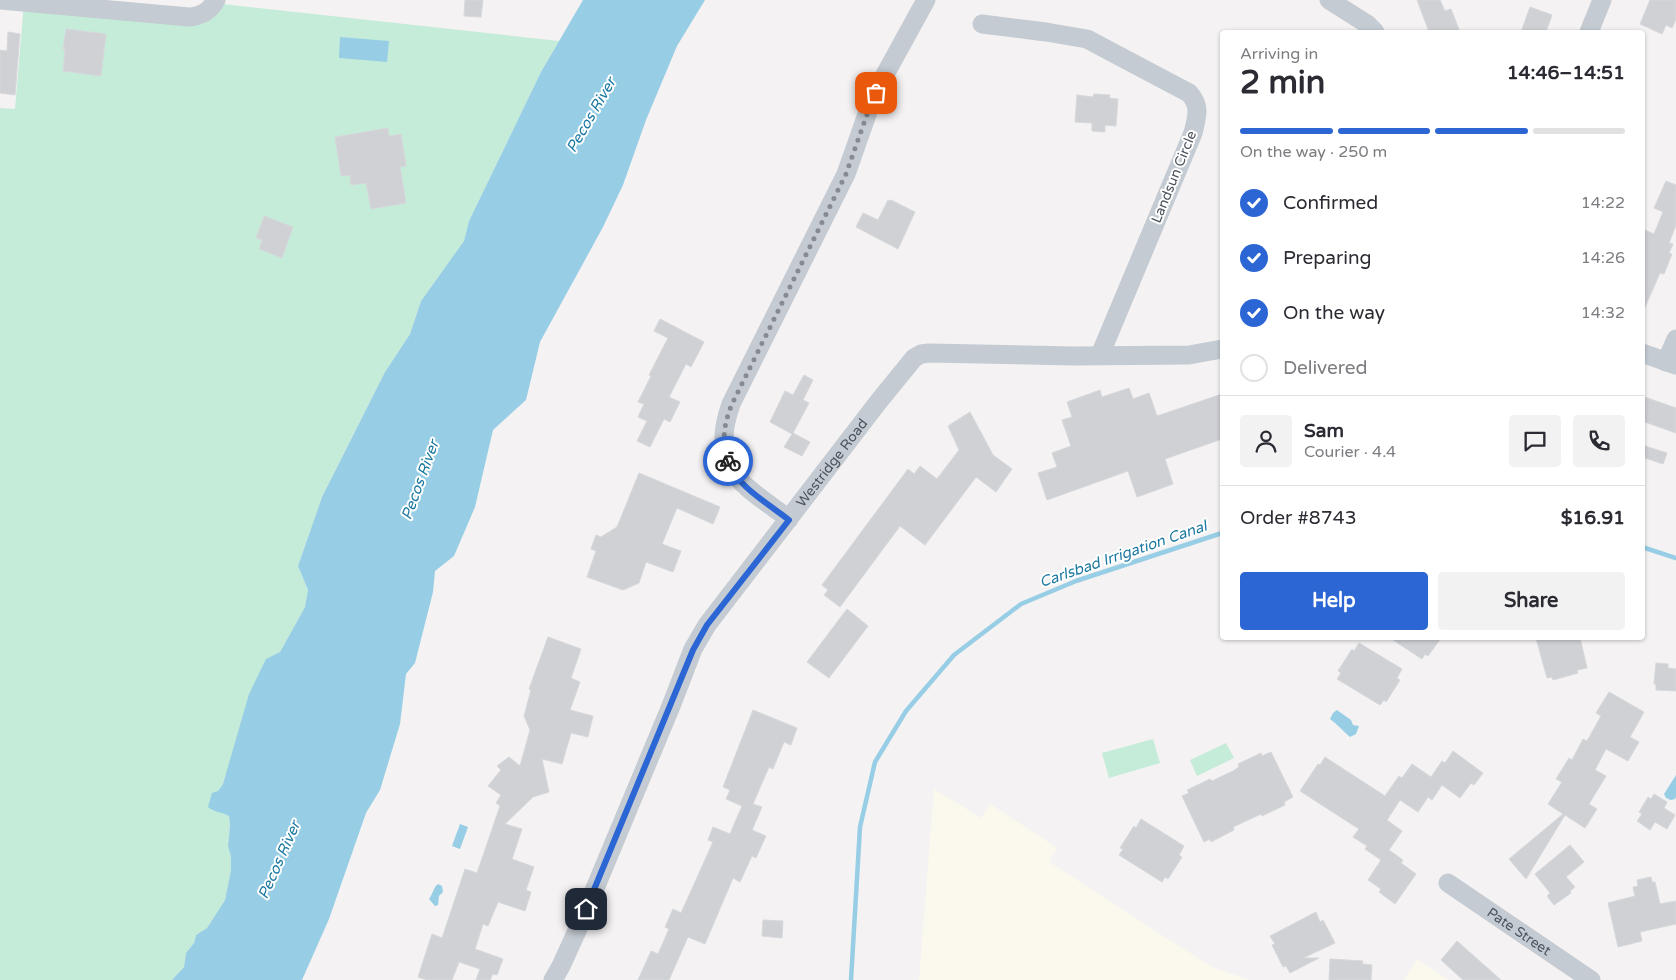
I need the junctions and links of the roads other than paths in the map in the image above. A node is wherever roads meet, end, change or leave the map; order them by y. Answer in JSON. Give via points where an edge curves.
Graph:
{"nodes":[{"id":1,"x":0,"y":0,"type":"edge"},
{"id":2,"x":216,"y":0,"type":"edge"},
{"id":3,"x":926,"y":0,"type":"edge"},
{"id":4,"x":1329,"y":0,"type":"edge"},
{"id":5,"x":1602,"y":0,"type":"edge"},
{"id":6,"x":982,"y":24,"type":"dead end"},
{"id":7,"x":1373,"y":30,"type":"edge"},
{"id":8,"x":1590,"y":30,"type":"edge"},
{"id":9,"x":1676,"y":339,"type":"edge"},
{"id":10,"x":1220,"y":349,"type":"edge"},
{"id":11,"x":1645,"y":354,"type":"edge"},
{"id":12,"x":1100,"y":355,"type":"junction"},
{"id":13,"x":1671,"y":364,"type":"edge"},
{"id":14,"x":789,"y":520,"type":"junction"},
{"id":15,"x":1448,"y":883,"type":"dead end"},
{"id":16,"x":553,"y":980,"type":"edge"},
{"id":17,"x":1591,"y":980,"type":"edge"}],
"edges":[{"from":1,"to":2,"type":"street","via":[[189,17],[200,16],[212,8]]},
{"from":3,"to":14,"type":"street","via":[[882,80],[846,174],[725,422],[724,445],[730,469],[742,483]]},
{"from":4,"to":7,"type":"street"},
{"from":5,"to":8,"type":"street"},
{"from":6,"to":12,"type":"street","name":"Landsun Circle","via":[[1087,39],[1190,93],[1198,107],[1194,132]]},
{"from":9,"to":13,"type":"street"},
{"from":10,"to":12,"type":"street","name":"Westridge Road","via":[[1189,355]]},
{"from":11,"to":13,"type":"street"},
{"from":12,"to":14,"type":"street","name":"Westridge Road","via":[[920,354],[879,401]]},
{"from":14,"to":16,"type":"street","name":"Westridge Road","via":[[707,625],[693,650],[562,966]]},
{"from":15,"to":17,"type":"street","name":"Pate Street"}]}
